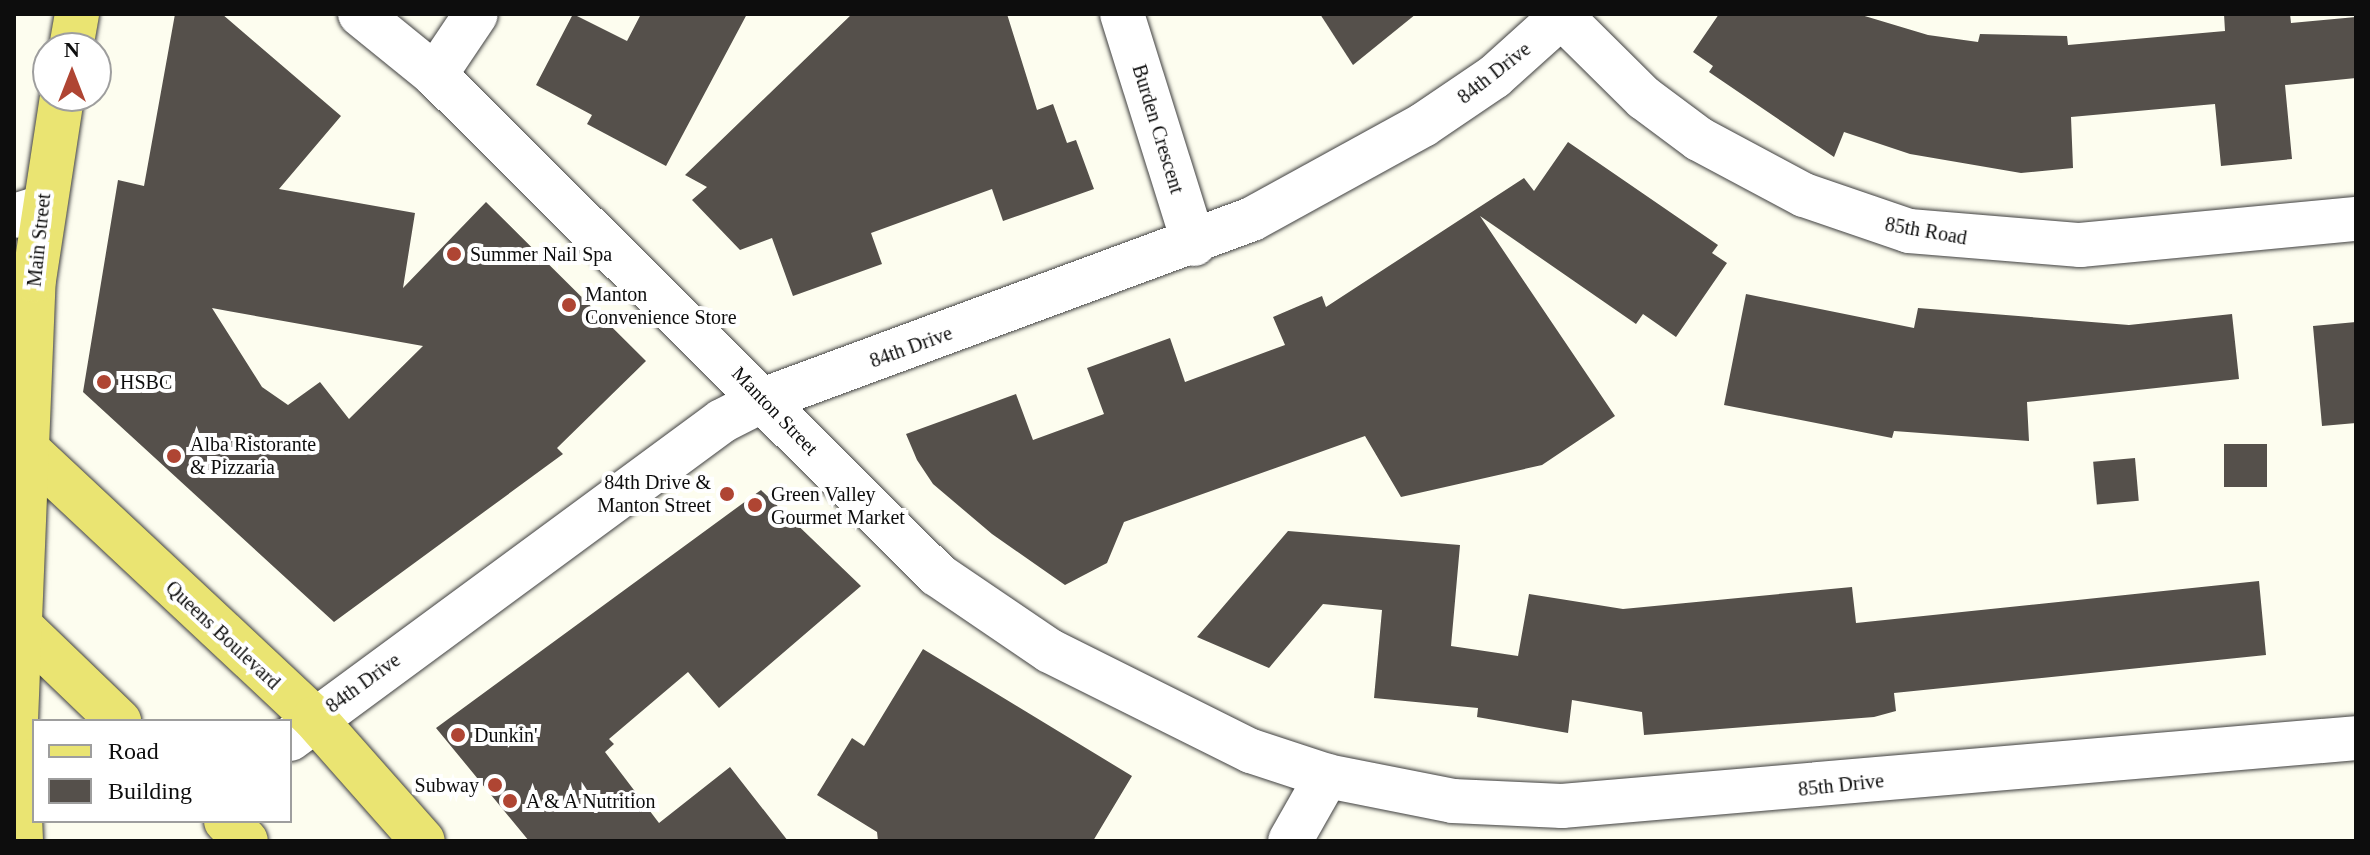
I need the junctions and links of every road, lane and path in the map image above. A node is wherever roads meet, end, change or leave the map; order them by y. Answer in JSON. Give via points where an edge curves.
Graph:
{"nodes":[{"id":1,"x":360,"y":14,"type":"edge"},
{"id":2,"x":476,"y":14,"type":"edge"},
{"id":3,"x":1122,"y":14,"type":"edge"},
{"id":4,"x":1562,"y":15,"type":"edge"},
{"id":5,"x":435,"y":75,"type":"junction"},
{"id":6,"x":57,"y":112,"type":"edge"},
{"id":7,"x":28,"y":212,"type":"edge"},
{"id":8,"x":2356,"y":219,"type":"edge"},
{"id":9,"x":1194,"y":244,"type":"junction"},
{"id":10,"x":765,"y":399,"type":"junction"},
{"id":11,"x":20,"y":444,"type":"edge"},
{"id":12,"x":17,"y":622,"type":"edge"},
{"id":13,"x":117,"y":719,"type":"edge"},
{"id":14,"x":302,"y":728,"type":"edge"},
{"id":15,"x":2356,"y":738,"type":"edge"},
{"id":16,"x":1327,"y":776,"type":"junction"},
{"id":17,"x":228,"y":823,"type":"edge"},
{"id":18,"x":21,"y":841,"type":"edge"},
{"id":19,"x":246,"y":841,"type":"edge"},
{"id":20,"x":423,"y":841,"type":"edge"},
{"id":21,"x":1290,"y":841,"type":"edge"}],
"edges":[{"from":1,"to":5,"type":"street","name":"Manton Street"},
{"from":2,"to":5,"type":"street"},
{"from":3,"to":9,"type":"street","name":"Burden Crescent"},
{"from":4,"to":8,"type":"street","name":"85th Road","via":[[1644,98],[1699,139],[1804,195],[1909,231],[2080,245]]},
{"from":4,"to":9,"type":"street","name":"84th Drive","via":[[1494,77],[1368,160]]},
{"from":5,"to":10,"type":"street","name":"Manton Street"},
{"from":6,"to":7,"type":"main road","name":"Main Street"},
{"from":7,"to":11,"type":"main road","name":"Main Street"},
{"from":9,"to":10,"type":"street","name":"84th Drive"},
{"from":10,"to":14,"type":"street","name":"84th Drive","via":[[689,443]]},
{"from":10,"to":16,"type":"street","name":"Manton Street","via":[[900,541],[980,606],[1131,696],[1251,751]]},
{"from":11,"to":12,"type":"main road","name":"Main Street"},
{"from":11,"to":14,"type":"main road","name":"Queens Boulevard"},
{"from":12,"to":13,"type":"main road"},
{"from":12,"to":18,"type":"main road","name":"Main Street"},
{"from":14,"to":20,"type":"main road","name":"Queens Boulevard"},
{"from":15,"to":16,"type":"street","name":"85th Drive","via":[[1623,805],[1453,801]]},
{"from":16,"to":21,"type":"street"},
{"from":17,"to":19,"type":"main road"}]}
